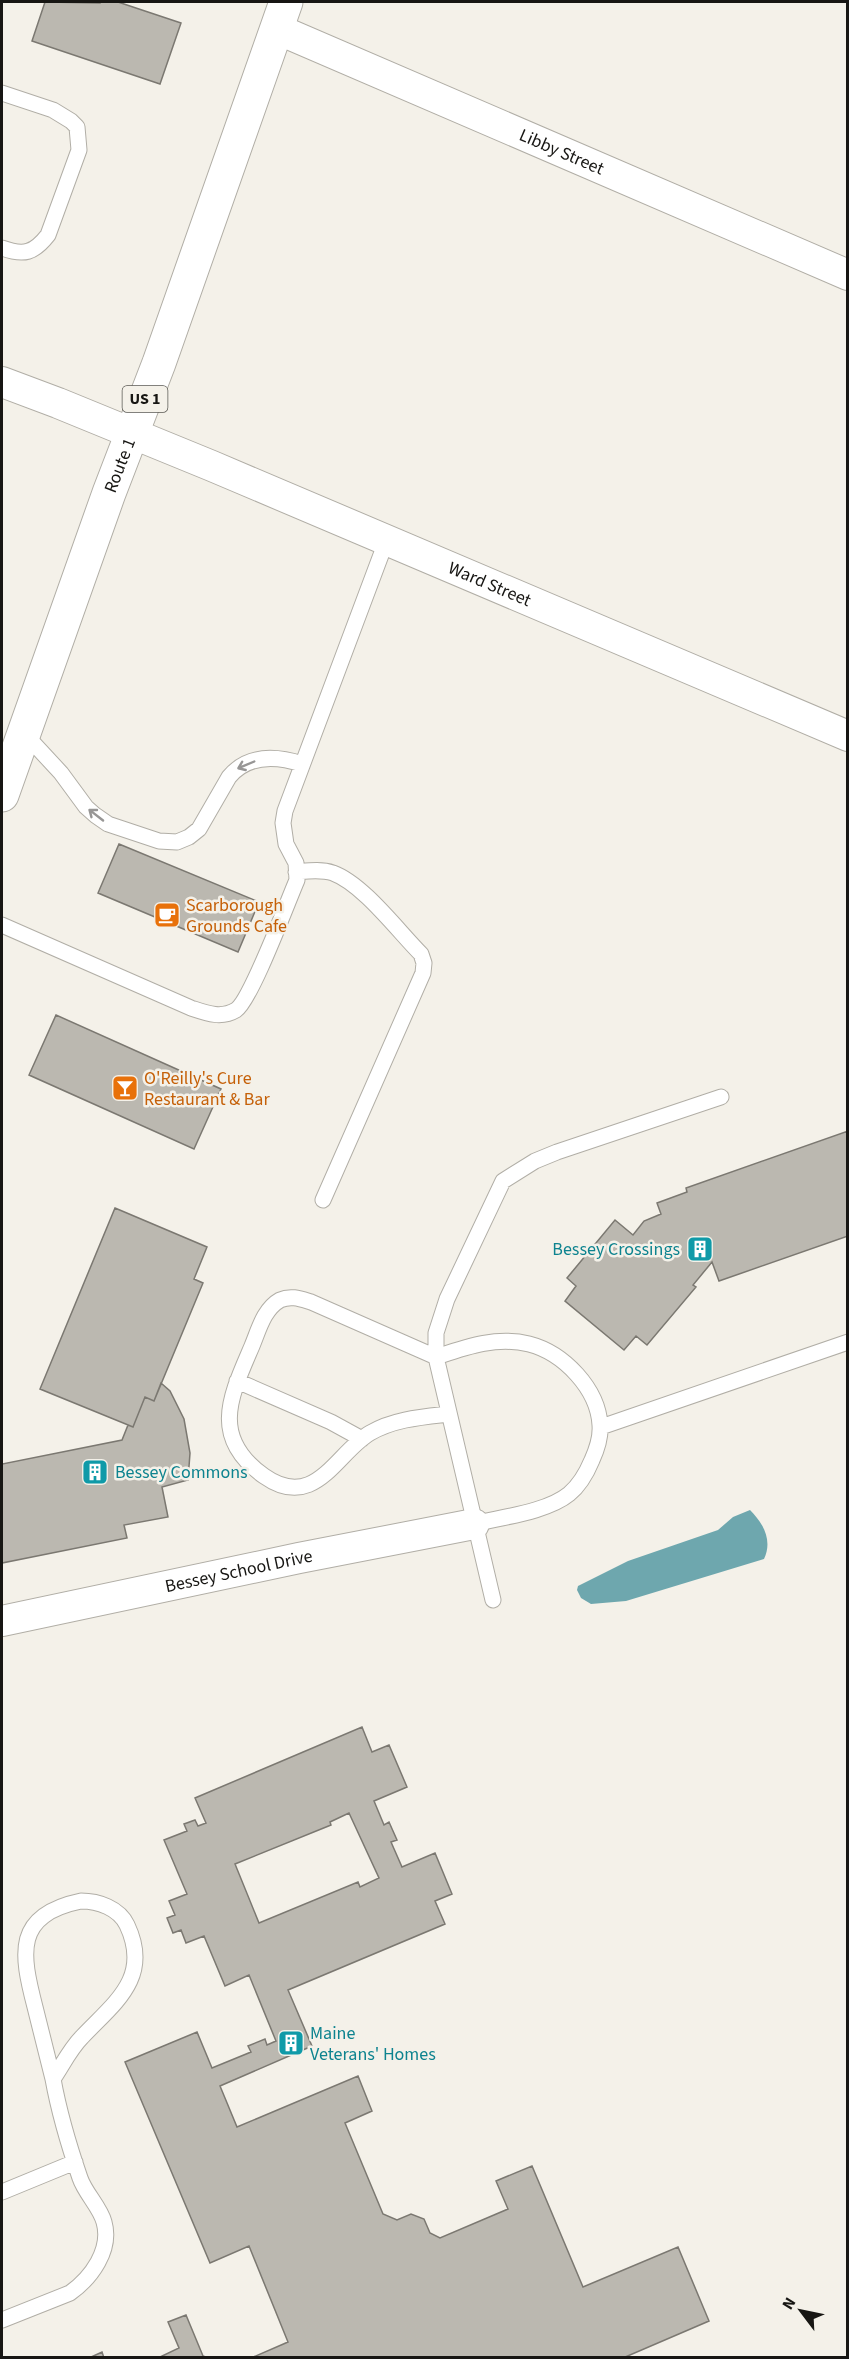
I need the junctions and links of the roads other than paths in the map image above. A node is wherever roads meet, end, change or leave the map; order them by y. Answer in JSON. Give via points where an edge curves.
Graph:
{"nodes":[{"id":1,"x":282,"y":15,"type":"edge"},
{"id":2,"x":2,"y":93,"type":"edge"},
{"id":3,"x":2,"y":248,"type":"edge"},
{"id":4,"x":848,"y":275,"type":"edge"},
{"id":5,"x":2,"y":382,"type":"edge"},
{"id":6,"x":132,"y":433,"type":"junction"},
{"id":7,"x":387,"y":539,"type":"junction"},
{"id":8,"x":24,"y":732,"type":"junction"},
{"id":9,"x":848,"y":736,"type":"edge"},
{"id":10,"x":302,"y":764,"type":"junction"},
{"id":11,"x":2,"y":795,"type":"edge"},
{"id":12,"x":296,"y":872,"type":"junction"},
{"id":13,"x":2,"y":925,"type":"edge"},
{"id":14,"x":722,"y":1097,"type":"dead end"},
{"id":15,"x":323,"y":1200,"type":"dead end"},
{"id":16,"x":848,"y":1342,"type":"edge"},
{"id":17,"x":436,"y":1357,"type":"junction"},
{"id":18,"x":237,"y":1381,"type":"junction"},
{"id":19,"x":449,"y":1414,"type":"junction"},
{"id":20,"x":600,"y":1427,"type":"junction"},
{"id":21,"x":362,"y":1439,"type":"junction"},
{"id":22,"x":474,"y":1524,"type":"junction"},
{"id":23,"x":493,"y":1600,"type":"dead end"},
{"id":24,"x":2,"y":1621,"type":"edge"},
{"id":25,"x":53,"y":2079,"type":"junction"},
{"id":26,"x":75,"y":2162,"type":"junction"},
{"id":27,"x":2,"y":2192,"type":"edge"},
{"id":28,"x":2,"y":2320,"type":"edge"}],
"edges":[{"from":1,"to":4,"type":"street","name":"Libby Street"},
{"from":1,"to":6,"type":"main road","name":"Route 1","number":"US 1"},
{"from":2,"to":3,"type":"lane","via":[[53,110],[71,121],[76,127],[79,150],[48,235],[27,252],[14,253]]},
{"from":5,"to":6,"type":"street","name":"Ward Street"},
{"from":6,"to":7,"type":"street","name":"Ward Street"},
{"from":6,"to":8,"type":"main road","name":"Route 1","number":"US 1"},
{"from":7,"to":9,"type":"street","name":"Ward Street"},
{"from":7,"to":10,"type":"lane"},
{"from":10,"to":8,"type":"lane","one_way":true,"via":[[276,757],[234,770],[199,829],[177,842],[159,841],[108,824],[95,815]]},
{"from":8,"to":11,"type":"main road","name":"Route 1","number":"US 1"},
{"from":10,"to":12,"type":"lane","via":[[283,823]]},
{"from":12,"to":13,"type":"lane","via":[[297,880],[246,999],[223,1015],[191,1008]]},
{"from":12,"to":15,"type":"lane","via":[[332,872],[351,883],[421,954],[424,963],[423,973]]},
{"from":14,"to":17,"type":"lane","via":[[557,1152],[503,1181],[447,1299],[436,1333]]},
{"from":16,"to":20,"type":"lane"},
{"from":17,"to":18,"type":"lane","via":[[296,1297],[282,1299],[269,1309]]},
{"from":17,"to":19,"type":"lane"},
{"from":17,"to":20,"type":"lane","via":[[479,1343],[532,1345],[574,1371],[593,1398]]},
{"from":18,"to":21,"type":"lane"},
{"from":18,"to":21,"type":"lane","via":[[230,1399],[232,1437],[250,1463],[270,1479],[291,1486],[319,1480]]},
{"from":19,"to":21,"type":"lane","via":[[389,1424]]},
{"from":19,"to":22,"type":"lane"},
{"from":20,"to":22,"type":"lane","via":[[590,1465],[570,1493],[536,1509]]},
{"from":22,"to":23,"type":"lane"},
{"from":22,"to":24,"type":"street","name":"Bessey School Drive"},
{"from":25,"to":25,"type":"lane","via":[[80,2040],[119,2000],[133,1976],[135,1948],[125,1920],[105,1905],[91,1901],[53,1909],[35,1924],[25,1946],[29,1987]]},
{"from":25,"to":26,"type":"lane"},
{"from":26,"to":27,"type":"lane"},
{"from":26,"to":28,"type":"lane","via":[[84,2190],[104,2220],[103,2249],[97,2265],[70,2293]]}]}
